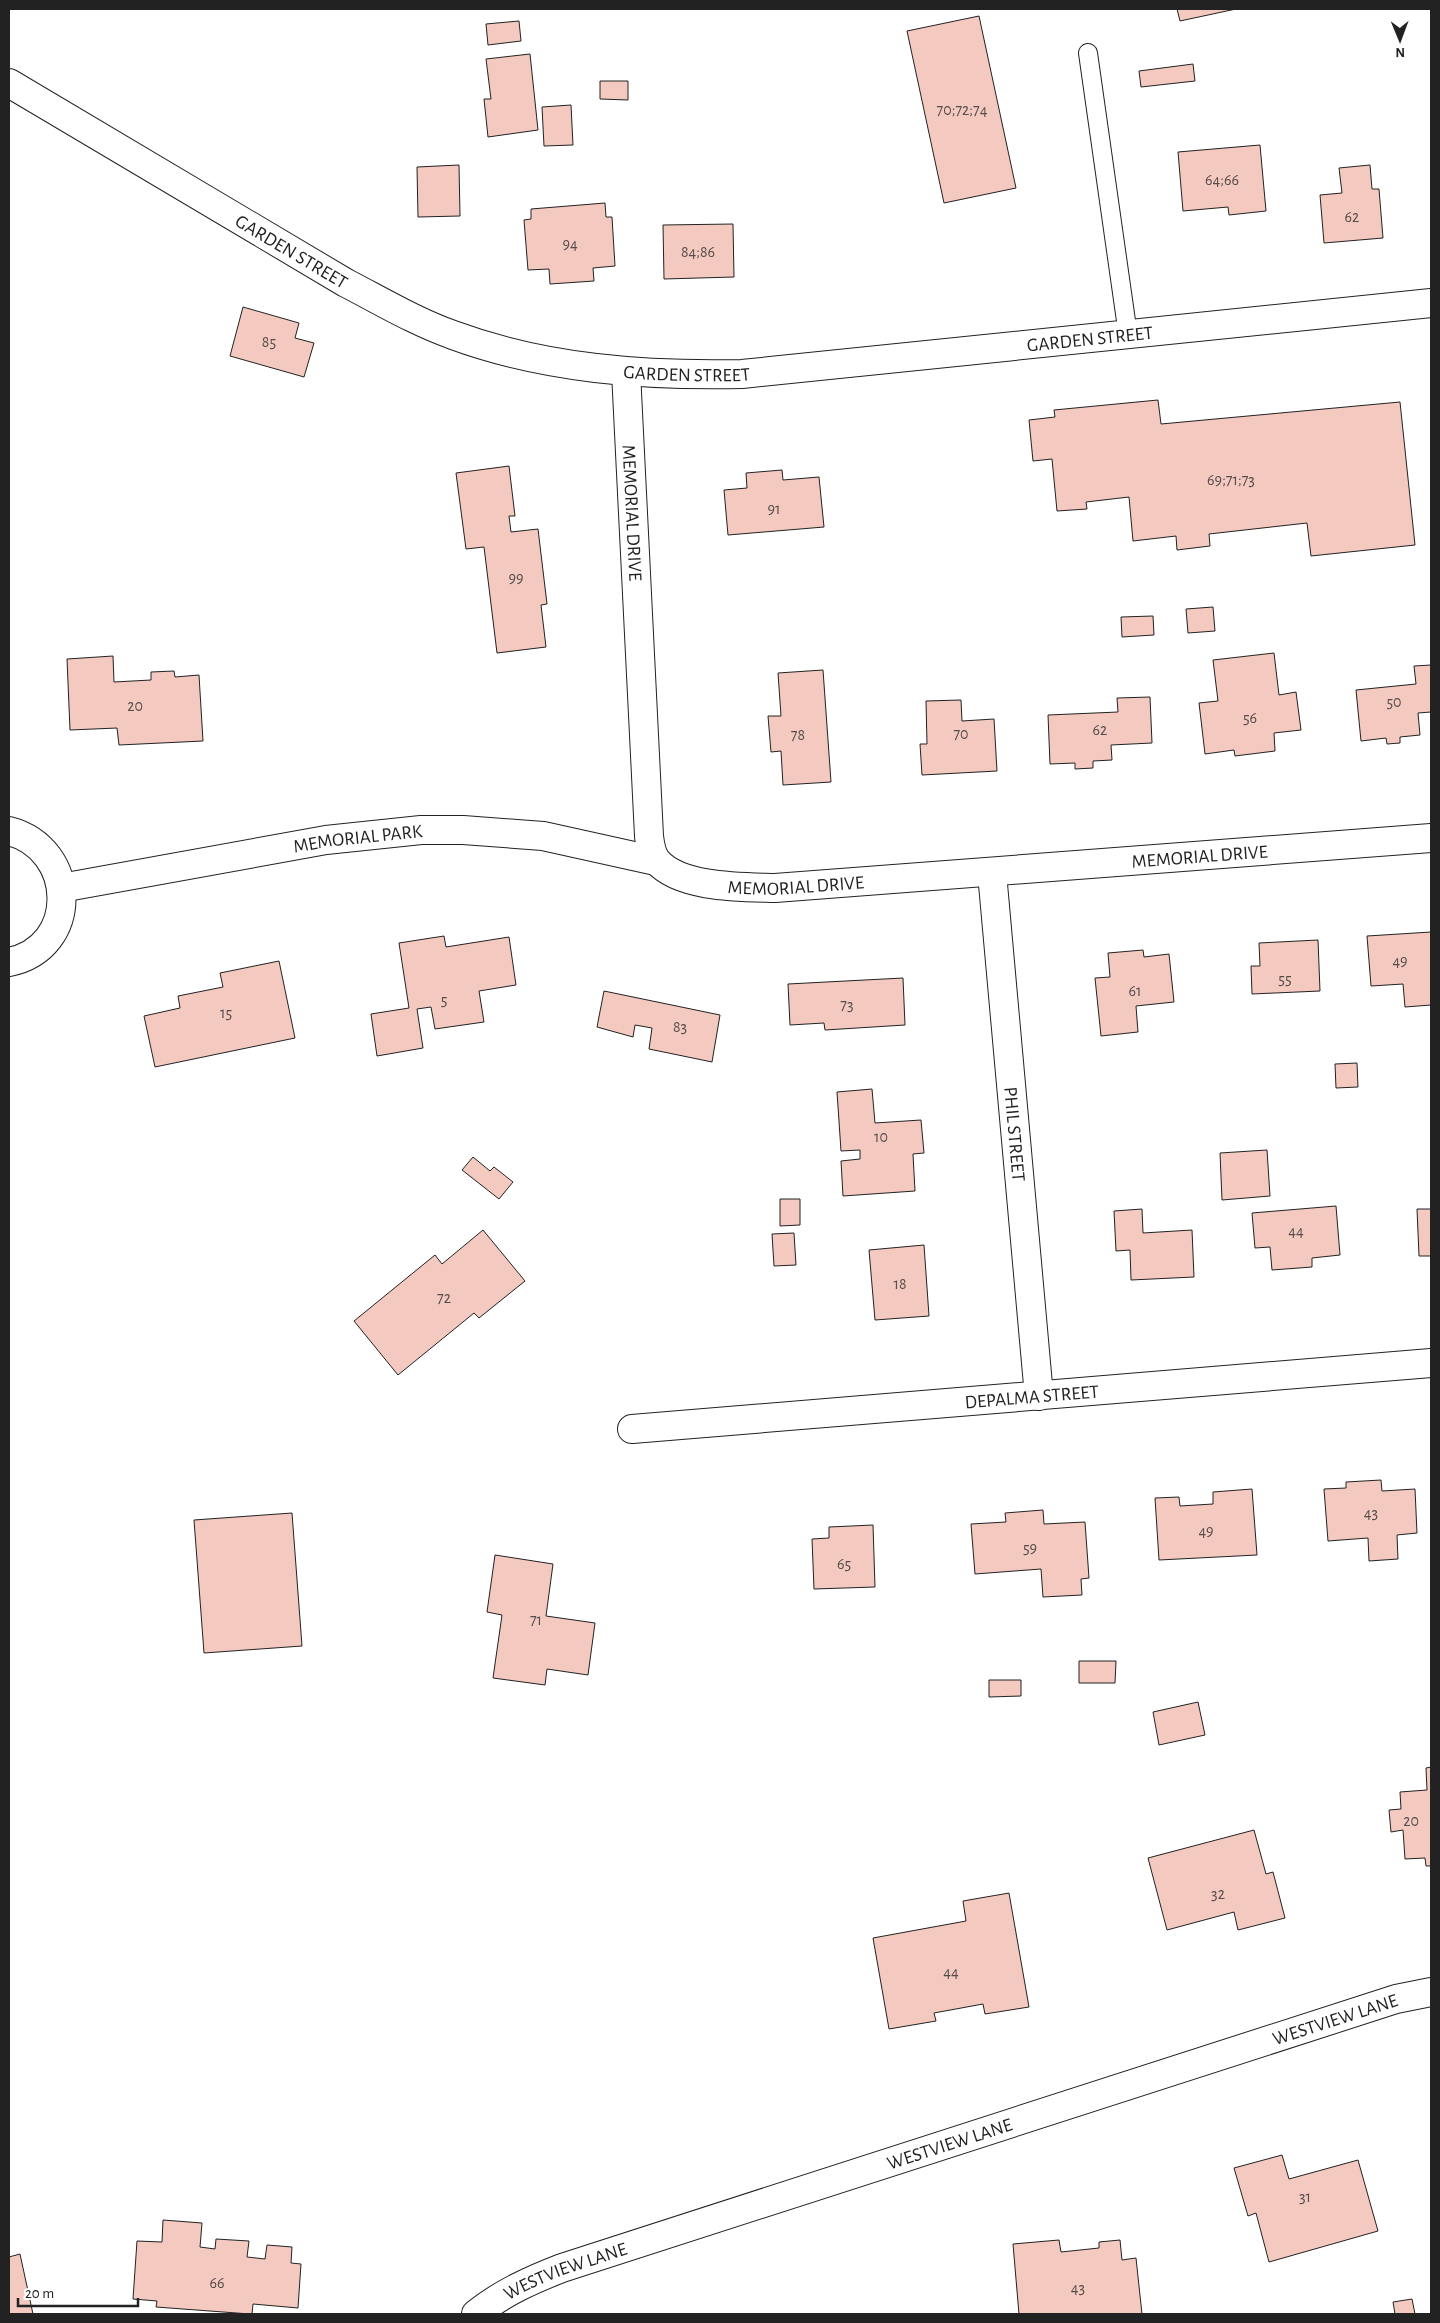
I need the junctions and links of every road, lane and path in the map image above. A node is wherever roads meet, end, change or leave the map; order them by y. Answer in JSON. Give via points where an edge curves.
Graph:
{"nodes":[{"id":1,"x":1088,"y":53,"type":"dead end"},
{"id":2,"x":9,"y":83,"type":"edge"},
{"id":3,"x":1431,"y":303,"type":"edge"},
{"id":4,"x":1128,"y":335,"type":"junction"},
{"id":5,"x":626,"y":372,"type":"junction"},
{"id":6,"x":9,"y":831,"type":"edge"},
{"id":7,"x":1431,"y":838,"type":"edge"},
{"id":8,"x":656,"y":860,"type":"junction"},
{"id":9,"x":992,"y":873,"type":"junction"},
{"id":10,"x":61,"y":888,"type":"junction"},
{"id":11,"x":9,"y":962,"type":"edge"},
{"id":12,"x":1431,"y":1363,"type":"edge"},
{"id":13,"x":1039,"y":1396,"type":"junction"},
{"id":14,"x":632,"y":1429,"type":"dead end"},
{"id":15,"x":1431,"y":1992,"type":"edge"},
{"id":16,"x":476,"y":2314,"type":"edge"}],
"edges":[{"from":1,"to":4,"type":"lane"},
{"from":2,"to":5,"type":"street","name":"GARDEN STREET","via":[[346,283],[452,335],[564,364]]},
{"from":3,"to":4,"type":"street","name":"GARDEN STREET"},
{"from":4,"to":5,"type":"street","name":"GARDEN STREET","via":[[742,374]]},
{"from":5,"to":8,"type":"street","name":"MEMORIAL DRIVE","via":[[649,836]]},
{"from":6,"to":10,"type":"street","via":[[29,839],[45,852],[56,869]]},
{"from":7,"to":9,"type":"street","name":"MEMORIAL DRIVE"},
{"from":8,"to":9,"type":"street","name":"MEMORIAL DRIVE","via":[[693,880],[748,888]]},
{"from":8,"to":10,"type":"street","name":"MEMORIAL PARK","via":[[543,836],[421,830],[326,840]]},
{"from":9,"to":13,"type":"street","name":"PHIL STREET"},
{"from":10,"to":11,"type":"street","via":[[61,909],[48,937],[34,952]]},
{"from":12,"to":13,"type":"street","name":"DEPALMA STREET"},
{"from":13,"to":14,"type":"street","name":"DEPALMA STREET"},
{"from":15,"to":16,"type":"street","name":"WESTVIEW LANE","via":[[1396,1998],[562,2268],[512,2290]]}]}
